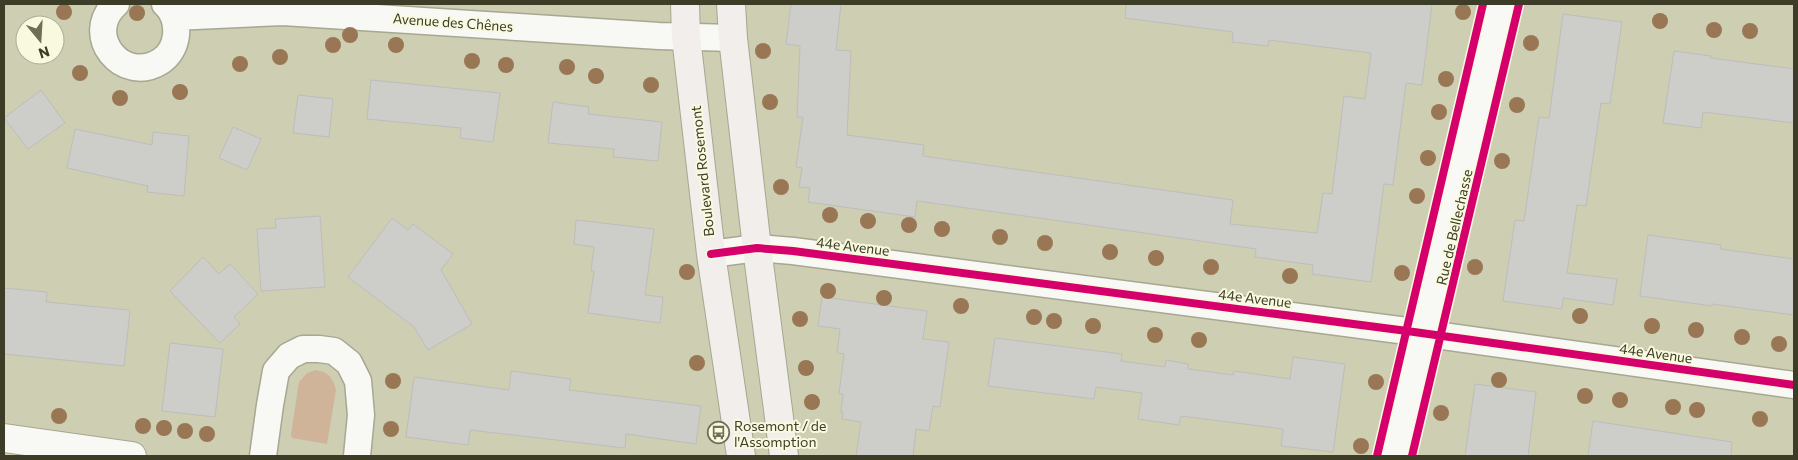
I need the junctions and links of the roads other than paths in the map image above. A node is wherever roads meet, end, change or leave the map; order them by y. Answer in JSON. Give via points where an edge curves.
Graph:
{"nodes":[{"id":1,"x":116,"y":4,"type":"edge"},
{"id":2,"x":685,"y":4,"type":"edge"},
{"id":3,"x":731,"y":4,"type":"edge"},
{"id":4,"x":1501,"y":4,"type":"edge"},
{"id":5,"x":169,"y":11,"type":"edge"},
{"id":6,"x":686,"y":37,"type":"junction"},
{"id":7,"x":732,"y":38,"type":"junction"},
{"id":8,"x":757,"y":248,"type":"junction"},
{"id":9,"x":711,"y":254,"type":"junction"},
{"id":10,"x":1425,"y":334,"type":"junction"},
{"id":11,"x":1794,"y":385,"type":"edge"},
{"id":12,"x":733,"y":408,"type":"junction"},
{"id":13,"x":4,"y":438,"type":"edge"},
{"id":14,"x":132,"y":456,"type":"edge"},
{"id":15,"x":263,"y":456,"type":"edge"},
{"id":16,"x":357,"y":456,"type":"edge"},
{"id":17,"x":729,"y":456,"type":"edge"},
{"id":18,"x":741,"y":456,"type":"edge"},
{"id":19,"x":784,"y":456,"type":"edge"},
{"id":20,"x":1396,"y":456,"type":"edge"}],
"edges":[{"from":1,"to":5,"type":"street","name":"Avenue des Chênes","via":[[105,18],[105,43],[120,62],[142,68],[163,60],[171,51],[177,29]]},
{"from":2,"to":6,"type":"main road","name":"Boulevard Rosemont"},
{"from":3,"to":7,"type":"main road"},
{"from":4,"to":10,"type":"street","name":"Rue de Bellechasse"},
{"from":5,"to":6,"type":"street","name":"Avenue des Chênes","via":[[283,12]]},
{"from":6,"to":7,"type":"street","name":"Avenue des Chênes"},
{"from":6,"to":9,"type":"main road","name":"Boulevard Rosemont"},
{"from":7,"to":8,"type":"main road"},
{"from":8,"to":9,"type":"street","name":"44e Avenue"},
{"from":8,"to":10,"type":"street","name":"44e Avenue"},
{"from":8,"to":19,"type":"main road"},
{"from":9,"to":12,"type":"main road","name":"Boulevard Rosemont"},
{"from":10,"to":11,"type":"street","name":"44e Avenue"},
{"from":10,"to":20,"type":"street","name":"Rue de Bellechasse"},
{"from":12,"to":17,"type":"main road"},
{"from":12,"to":18,"type":"main road","name":"Boulevard Rosemont"},
{"from":13,"to":14,"type":"street"},
{"from":15,"to":16,"type":"street","via":[[276,371],[289,356],[304,349],[319,349],[334,351],[342,357],[358,381],[361,415]]}]}
